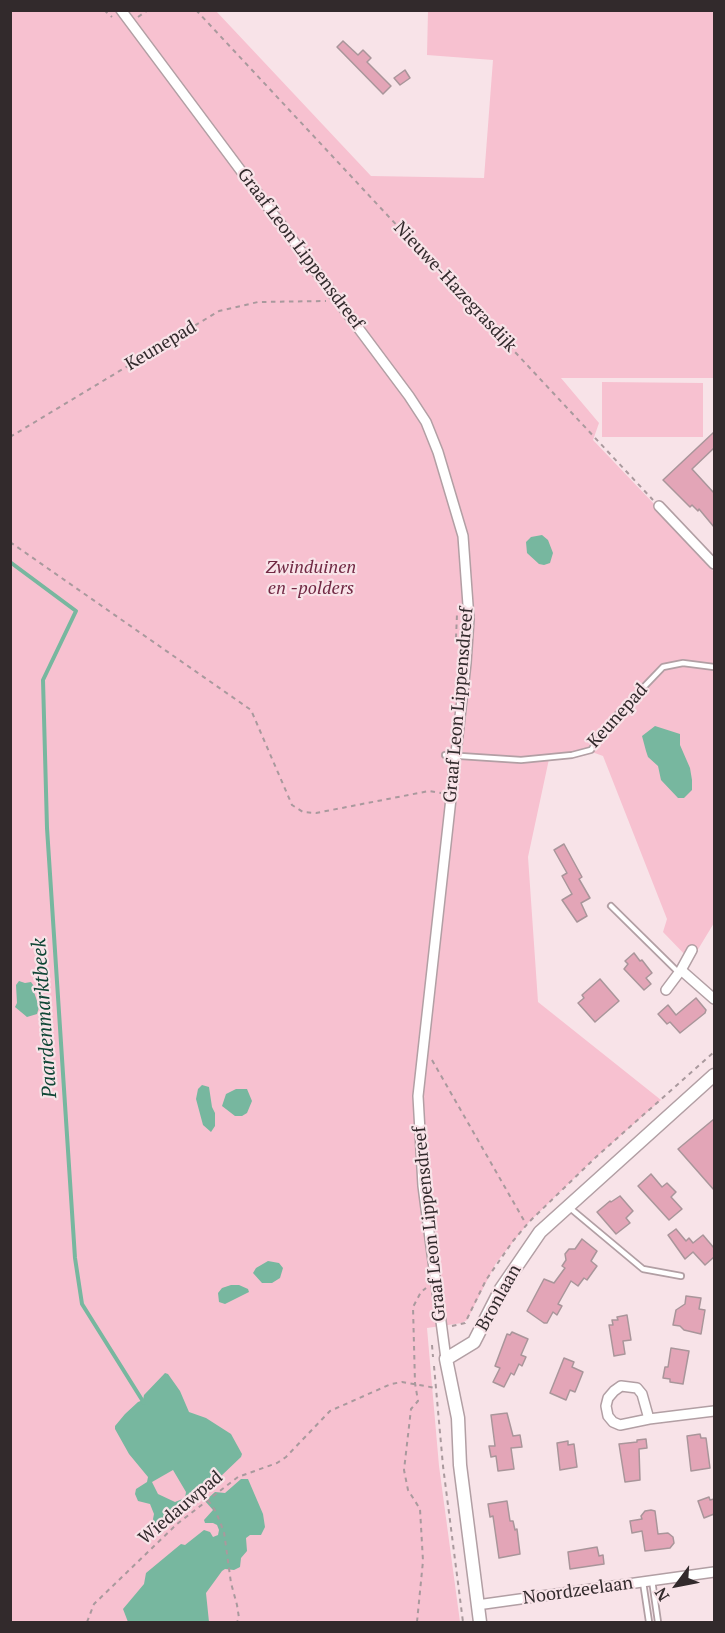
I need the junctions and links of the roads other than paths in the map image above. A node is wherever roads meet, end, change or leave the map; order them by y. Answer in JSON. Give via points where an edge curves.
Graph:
{"nodes":[{"id":1,"x":121,"y":10,"type":"edge"},
{"id":2,"x":659,"y":506,"type":"road end"},
{"id":3,"x":714,"y":564,"type":"edge"},
{"id":4,"x":714,"y":667,"type":"edge"},
{"id":5,"x":445,"y":755,"type":"dead end"},
{"id":6,"x":455,"y":756,"type":"junction"},
{"id":7,"x":611,"y":906,"type":"dead end"},
{"id":8,"x":692,"y":950,"type":"dead end"},
{"id":9,"x":680,"y":972,"type":"junction"},
{"id":10,"x":666,"y":990,"type":"dead end"},
{"id":11,"x":714,"y":999,"type":"edge"},
{"id":12,"x":714,"y":1075,"type":"edge"},
{"id":13,"x":569,"y":1206,"type":"junction"},
{"id":14,"x":681,"y":1276,"type":"dead end"},
{"id":15,"x":446,"y":1359,"type":"junction"},
{"id":16,"x":714,"y":1411,"type":"edge"},
{"id":17,"x":649,"y":1419,"type":"junction"},
{"id":18,"x":714,"y":1572,"type":"edge"},
{"id":19,"x":647,"y":1581,"type":"junction"},
{"id":20,"x":477,"y":1605,"type":"junction"},
{"id":21,"x":480,"y":1623,"type":"edge"},
{"id":22,"x":649,"y":1623,"type":"edge"},
{"id":23,"x":658,"y":1623,"type":"edge"}],
"edges":[{"from":1,"to":6,"type":"street","name":"Graaf Leon Lippensdreef","via":[[426,422],[456,509],[467,573],[469,619]]},
{"from":2,"to":3,"type":"street"},
{"from":4,"to":6,"type":"lane","name":"Keunepad","via":[[683,663],[663,667],[614,718],[591,750],[520,760]]},
{"from":5,"to":6,"type":"lane","name":"Keunepad"},
{"from":6,"to":15,"type":"street","name":"Graaf Leon Lippensdreef","via":[[418,1096],[428,1232]]},
{"from":7,"to":9,"type":"lane"},
{"from":8,"to":9,"type":"street"},
{"from":9,"to":10,"type":"street"},
{"from":9,"to":11,"type":"street"},
{"from":12,"to":13,"type":"street","name":"Bronlaan"},
{"from":13,"to":14,"type":"lane","via":[[643,1269]]},
{"from":13,"to":15,"type":"street","name":"Bronlaan","via":[[540,1232],[511,1273],[474,1341]]},
{"from":15,"to":20,"type":"street","via":[[458,1418]]},
{"from":16,"to":17,"type":"street"},
{"from":17,"to":17,"type":"street","via":[[620,1425],[613,1422],[608,1416],[608,1398],[621,1386],[637,1388]]},
{"from":18,"to":19,"type":"street","name":"Noordzeelaan"},
{"from":19,"to":20,"type":"street","name":"Noordzeelaan"},
{"from":19,"to":22,"type":"lane"},
{"from":19,"to":23,"type":"lane"},
{"from":20,"to":21,"type":"street"}]}
